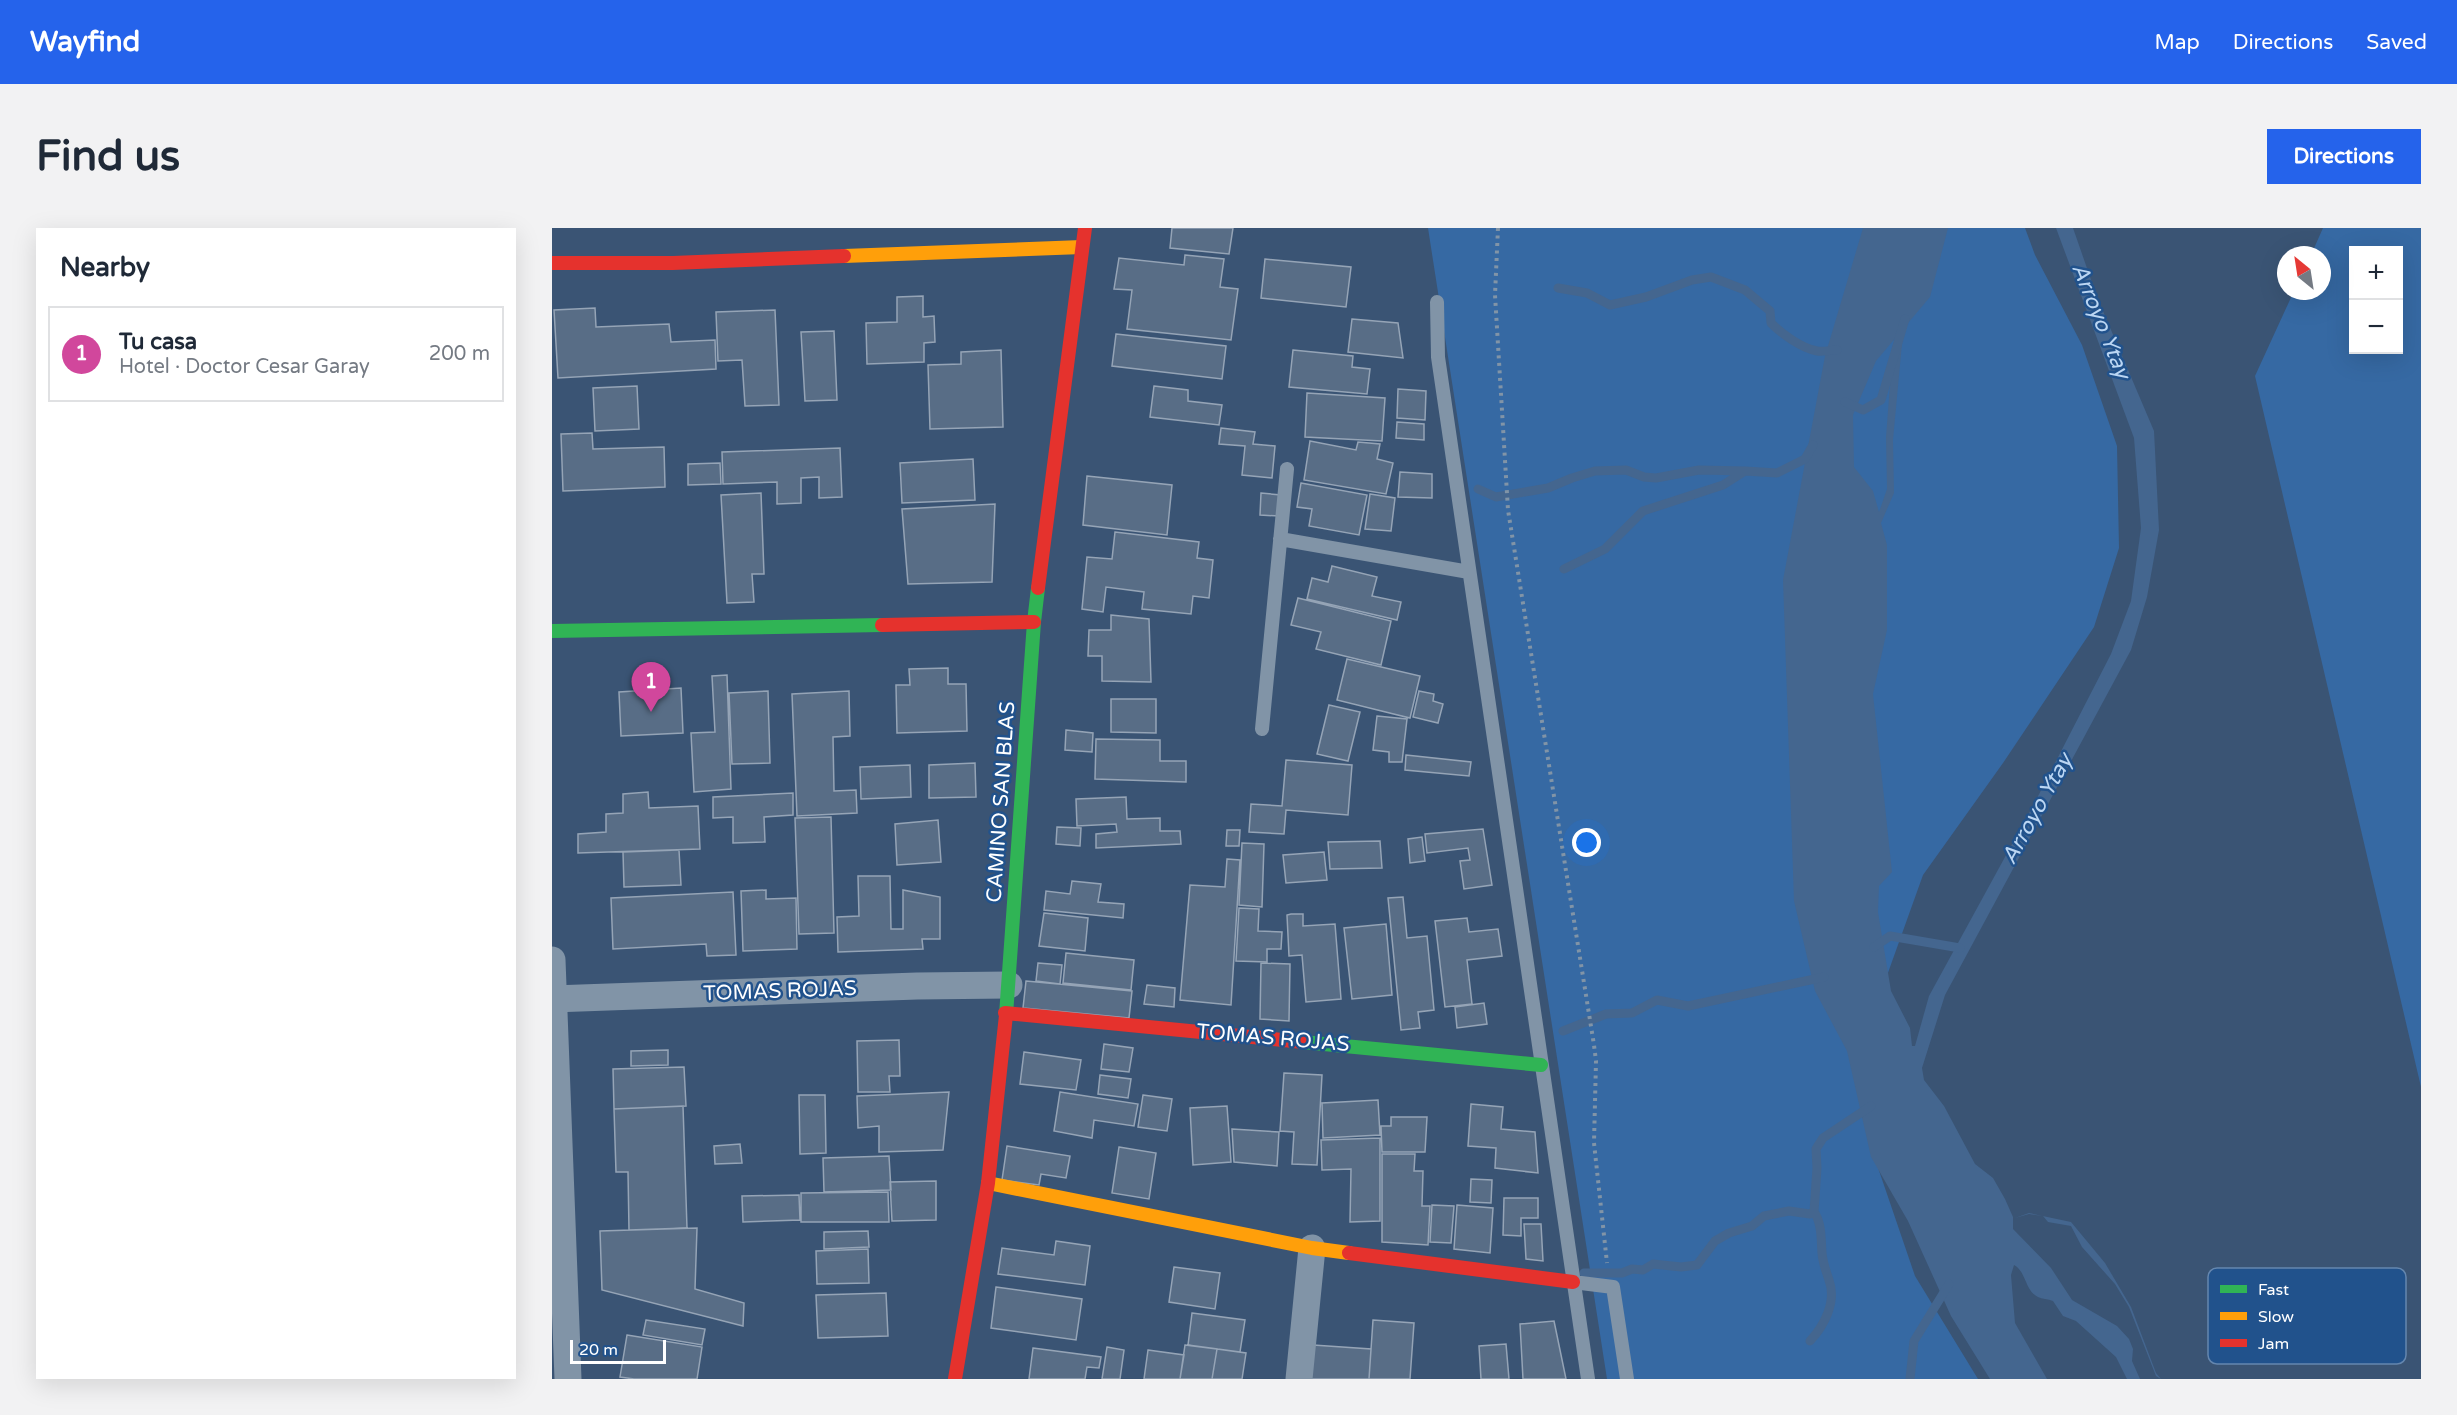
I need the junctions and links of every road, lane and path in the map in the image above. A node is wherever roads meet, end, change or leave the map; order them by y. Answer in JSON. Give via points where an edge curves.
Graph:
{"nodes":[{"id":1,"x":1084,"y":228,"type":"edge"},
{"id":2,"x":1498,"y":228,"type":"edge"},
{"id":3,"x":1082,"y":247,"type":"junction"},
{"id":4,"x":552,"y":264,"type":"edge"},
{"id":5,"x":1437,"y":302,"type":"dead end"},
{"id":6,"x":1287,"y":469,"type":"dead end"},
{"id":7,"x":1280,"y":539,"type":"junction"},
{"id":8,"x":1469,"y":572,"type":"junction"},
{"id":9,"x":1034,"y":622,"type":"junction"},
{"id":10,"x":552,"y":631,"type":"edge"},
{"id":11,"x":1262,"y":729,"type":"dead end"},
{"id":12,"x":552,"y":960,"type":"edge"},
{"id":13,"x":1009,"y":985,"type":"junction"},
{"id":14,"x":553,"y":999,"type":"edge"},
{"id":15,"x":1005,"y":1012,"type":"junction"},
{"id":16,"x":1542,"y":1065,"type":"junction"},
{"id":17,"x":987,"y":1183,"type":"junction"},
{"id":18,"x":1312,"y":1248,"type":"junction"},
{"id":19,"x":1607,"y":1264,"type":"dead end"},
{"id":20,"x":1573,"y":1282,"type":"junction"},
{"id":21,"x":568,"y":1379,"type":"edge"},
{"id":22,"x":955,"y":1379,"type":"edge"},
{"id":23,"x":1299,"y":1379,"type":"edge"},
{"id":24,"x":1588,"y":1379,"type":"edge"},
{"id":25,"x":1627,"y":1379,"type":"edge"}],
"edges":[{"from":1,"to":3,"type":"street","name":"CAMINO SAN BLAS"},
{"from":2,"to":19,"type":"path","via":[[1495,295],[1508,510],[1594,1045],[1594,1143]]},
{"from":3,"to":4,"type":"street"},
{"from":3,"to":9,"type":"street","name":"CAMINO SAN BLAS"},
{"from":5,"to":8,"type":"lane","via":[[1438,357]]},
{"from":6,"to":7,"type":"lane"},
{"from":7,"to":8,"type":"lane"},
{"from":7,"to":11,"type":"lane"},
{"from":8,"to":16,"type":"lane"},
{"from":9,"to":10,"type":"street"},
{"from":9,"to":13,"type":"street","name":"CAMINO SAN BLAS"},
{"from":12,"to":14,"type":"street"},
{"from":13,"to":14,"type":"street","name":"TOMAS ROJAS"},
{"from":13,"to":15,"type":"street","name":"CAMINO SAN BLAS"},
{"from":14,"to":21,"type":"street"},
{"from":15,"to":16,"type":"street","name":"TOMAS ROJAS"},
{"from":15,"to":17,"type":"street","name":"CAMINO SAN BLAS"},
{"from":16,"to":20,"type":"lane"},
{"from":17,"to":18,"type":"street"},
{"from":17,"to":22,"type":"street","name":"CAMINO SAN BLAS"},
{"from":18,"to":20,"type":"street"},
{"from":18,"to":23,"type":"street"},
{"from":20,"to":24,"type":"lane"},
{"from":20,"to":25,"type":"lane","via":[[1613,1287]]}]}
